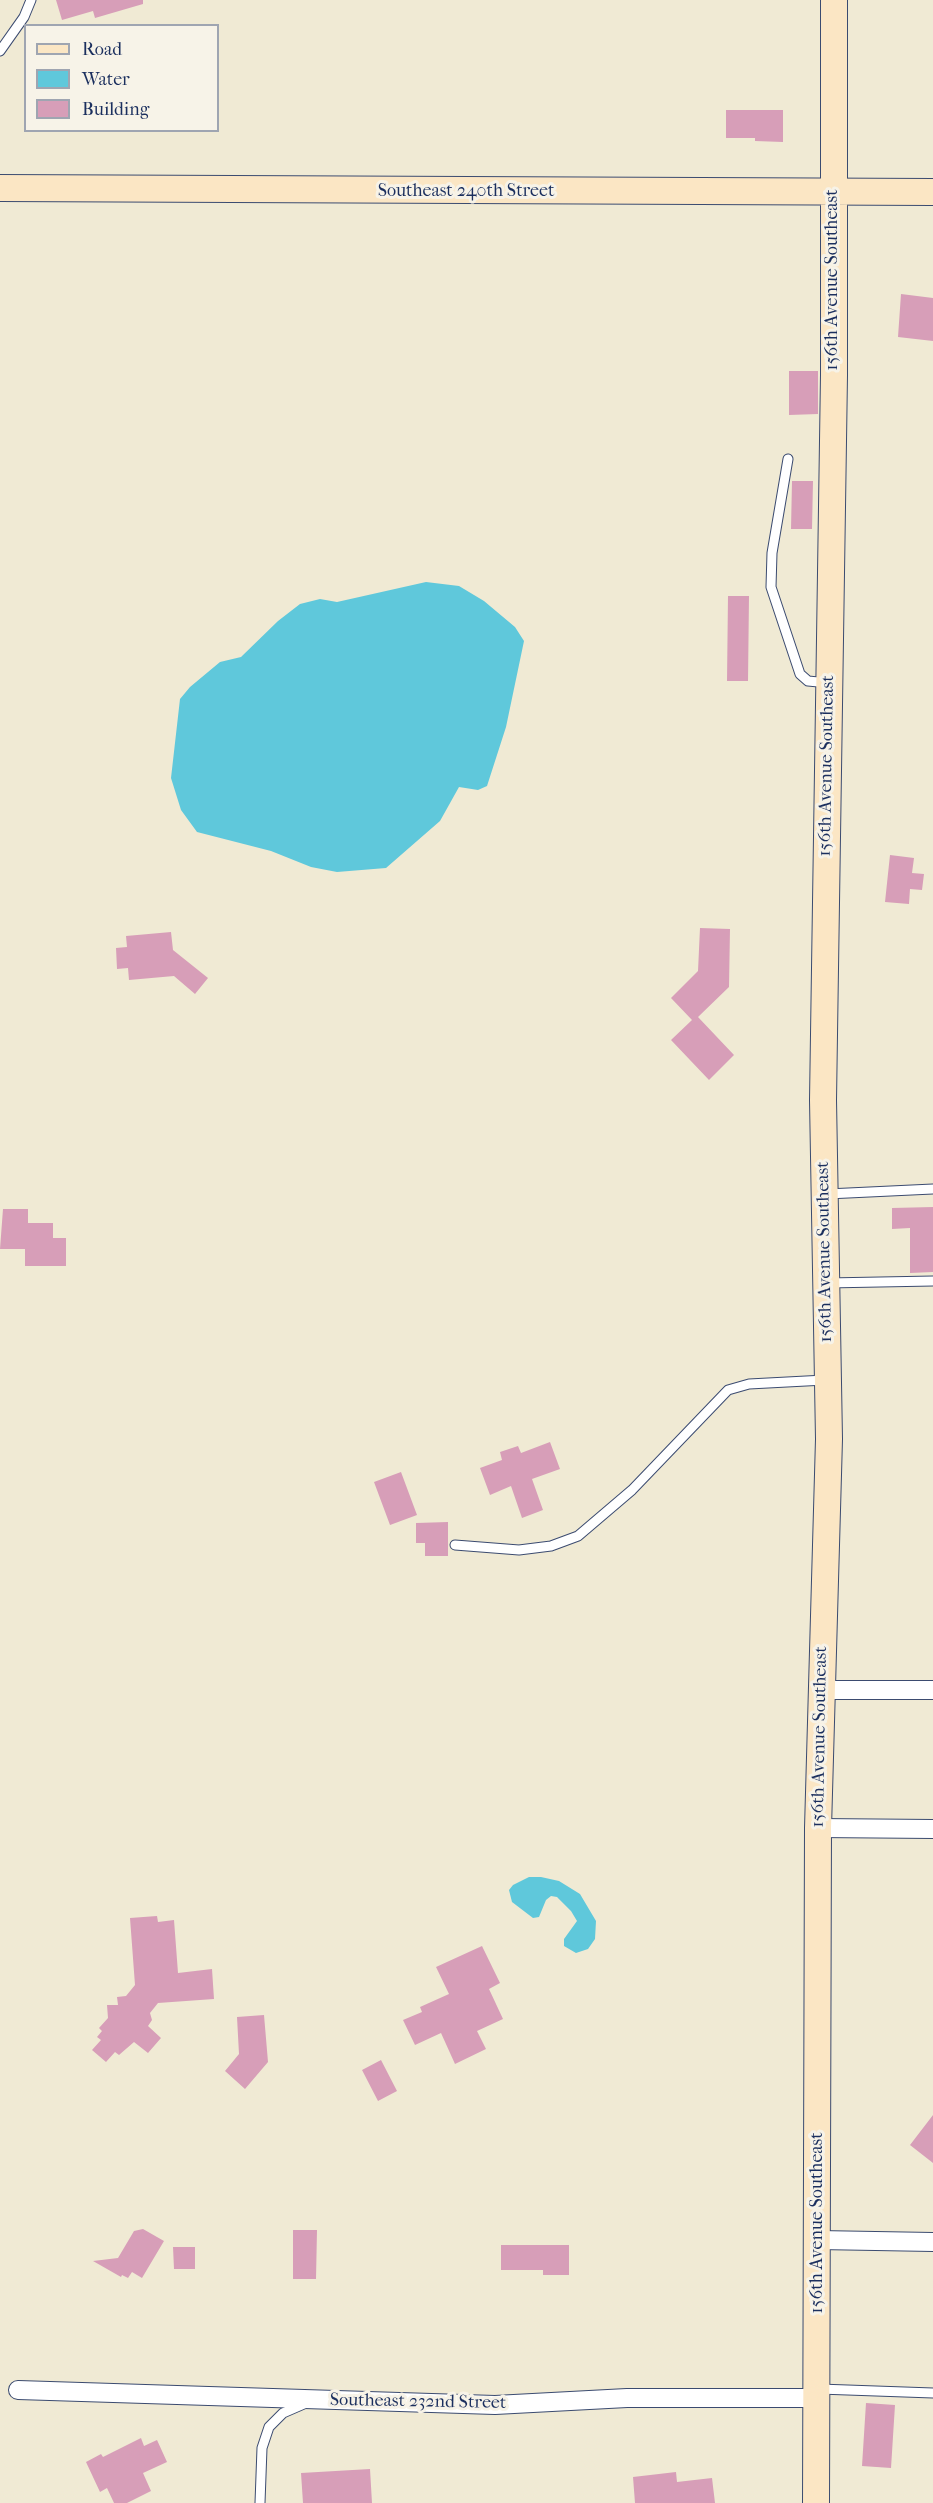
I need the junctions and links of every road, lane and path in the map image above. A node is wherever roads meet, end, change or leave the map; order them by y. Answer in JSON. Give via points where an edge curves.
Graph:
{"nodes":[{"id":1,"x":31,"y":0,"type":"edge"},
{"id":2,"x":834,"y":0,"type":"edge"},
{"id":3,"x":0,"y":51,"type":"edge"},
{"id":4,"x":0,"y":188,"type":"edge"},
{"id":5,"x":933,"y":192,"type":"edge"},
{"id":6,"x":832,"y":193,"type":"junction"},
{"id":7,"x":788,"y":459,"type":"dead end"},
{"id":8,"x":829,"y":683,"type":"junction"},
{"id":9,"x":933,"y":1189,"type":"edge"},
{"id":10,"x":825,"y":1194,"type":"junction"},
{"id":11,"x":933,"y":1281,"type":"edge"},
{"id":12,"x":826,"y":1283,"type":"junction"},
{"id":13,"x":828,"y":1380,"type":"junction"},
{"id":14,"x":455,"y":1545,"type":"dead end"},
{"id":15,"x":821,"y":1690,"type":"junction"},
{"id":16,"x":933,"y":1690,"type":"edge"},
{"id":17,"x":818,"y":1828,"type":"junction"},
{"id":18,"x":933,"y":1829,"type":"edge"},
{"id":19,"x":818,"y":2240,"type":"junction"},
{"id":20,"x":933,"y":2242,"type":"edge"},
{"id":21,"x":18,"y":2390,"type":"dead end"},
{"id":22,"x":817,"y":2393,"type":"junction"},
{"id":23,"x":933,"y":2393,"type":"edge"},
{"id":24,"x":311,"y":2401,"type":"junction"},
{"id":25,"x":260,"y":2503,"type":"edge"},
{"id":26,"x":816,"y":2503,"type":"edge"}],
"edges":[{"from":1,"to":3,"type":"lane"},
{"from":2,"to":6,"type":"street","name":"156th Avenue Southeast"},
{"from":4,"to":6,"type":"street","name":"Southeast 240th Street"},
{"from":5,"to":6,"type":"street","name":"Southeast 240th Street"},
{"from":6,"to":8,"type":"street","name":"156th Avenue Southeast","via":[[834,375]]},
{"from":7,"to":8,"type":"lane","via":[[772,553],[771,587],[800,674],[808,681]]},
{"from":8,"to":10,"type":"street","name":"156th Avenue Southeast"},
{"from":9,"to":10,"type":"lane"},
{"from":10,"to":12,"type":"street","name":"156th Avenue Southeast"},
{"from":11,"to":12,"type":"lane"},
{"from":12,"to":13,"type":"street","name":"156th Avenue Southeast"},
{"from":13,"to":14,"type":"lane","via":[[749,1384],[728,1390],[632,1490],[578,1536],[551,1546],[519,1550]]},
{"from":13,"to":15,"type":"street","name":"156th Avenue Southeast"},
{"from":15,"to":16,"type":"street"},
{"from":15,"to":17,"type":"street","name":"156th Avenue Southeast"},
{"from":17,"to":18,"type":"street"},
{"from":17,"to":19,"type":"street","name":"156th Avenue Southeast"},
{"from":19,"to":20,"type":"street"},
{"from":19,"to":22,"type":"street","name":"156th Avenue Southeast"},
{"from":21,"to":24,"type":"street","name":"Southeast 232nd Street"},
{"from":22,"to":23,"type":"lane"},
{"from":22,"to":24,"type":"street","name":"Southeast 232nd Street","via":[[495,2405]]},
{"from":22,"to":26,"type":"street","name":"156th Avenue Southeast"},
{"from":24,"to":25,"type":"lane","via":[[283,2413],[269,2427],[262,2448]]}]}
